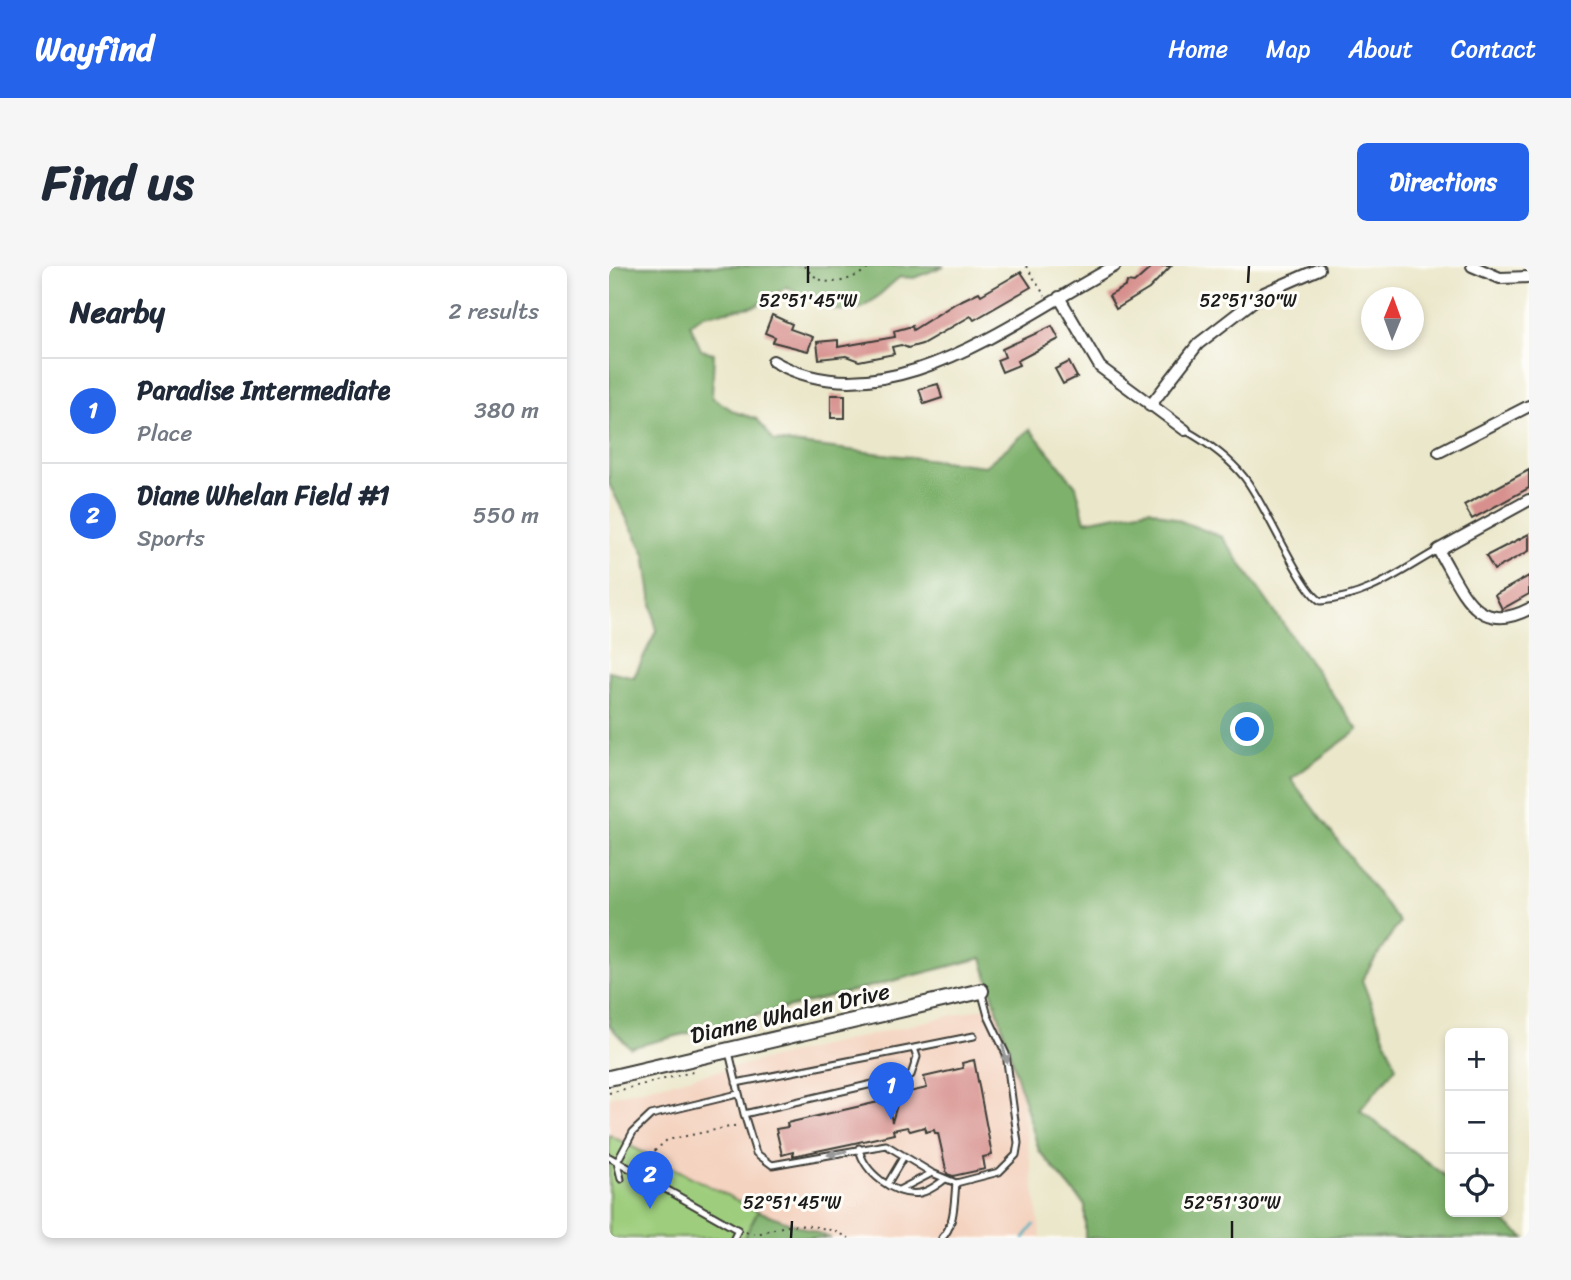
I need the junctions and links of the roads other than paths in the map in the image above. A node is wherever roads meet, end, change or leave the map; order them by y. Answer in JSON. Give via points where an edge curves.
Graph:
{"nodes":[{"id":1,"x":1115,"y":266,"type":"edge"},
{"id":2,"x":1472,"y":266,"type":"edge"},
{"id":3,"x":1319,"y":269,"type":"dead end"},
{"id":4,"x":1529,"y":277,"type":"edge"},
{"id":5,"x":1054,"y":300,"type":"junction"},
{"id":6,"x":773,"y":361,"type":"dead end"},
{"id":7,"x":1150,"y":406,"type":"junction"},
{"id":8,"x":1529,"y":406,"type":"edge"},
{"id":9,"x":1185,"y":430,"type":"joint"},
{"id":10,"x":1439,"y":452,"type":"dead end"},
{"id":11,"x":1529,"y":500,"type":"edge"},
{"id":12,"x":1439,"y":550,"type":"junction"},
{"id":13,"x":1529,"y":609,"type":"edge"},
{"id":14,"x":981,"y":991,"type":"joint"},
{"id":15,"x":974,"y":1036,"type":"dead end"},
{"id":16,"x":914,"y":1048,"type":"junction"},
{"id":17,"x":729,"y":1052,"type":"junction"},
{"id":18,"x":609,"y":1078,"type":"edge"},
{"id":19,"x":736,"y":1083,"type":"junction"},
{"id":20,"x":738,"y":1094,"type":"junction"},
{"id":21,"x":744,"y":1114,"type":"junction"},
{"id":22,"x":859,"y":1148,"type":"junction"},
{"id":23,"x":904,"y":1156,"type":"junction"},
{"id":24,"x":609,"y":1157,"type":"edge"},
{"id":25,"x":617,"y":1162,"type":"junction"},
{"id":26,"x":932,"y":1173,"type":"junction"},
{"id":27,"x":621,"y":1179,"type":"dead end"},
{"id":28,"x":944,"y":1180,"type":"junction"},
{"id":29,"x":888,"y":1183,"type":"junction"},
{"id":30,"x":957,"y":1183,"type":"junction"},
{"id":31,"x":899,"y":1190,"type":"junction"},
{"id":32,"x":734,"y":1238,"type":"edge"},
{"id":33,"x":942,"y":1238,"type":"edge"}],
"edges":[{"from":1,"to":5,"type":"street"},
{"from":2,"to":4,"type":"street","via":[[1500,278]]},
{"from":3,"to":7,"type":"street","via":[[1264,293],[1207,337]]},
{"from":5,"to":6,"type":"street","via":[[948,357],[894,377],[836,380],[799,373]]},
{"from":5,"to":7,"type":"street","via":[[1100,367]]},
{"from":7,"to":9,"type":"street"},
{"from":8,"to":10,"type":"street"},
{"from":9,"to":12,"type":"lane","via":[[1230,460],[1245,478],[1306,588],[1321,601],[1381,586]]},
{"from":11,"to":12,"type":"street"},
{"from":12,"to":13,"type":"street","via":[[1476,610],[1503,619]]},
{"from":14,"to":17,"type":"street","name":"Dianne Whalen Drive"},
{"from":14,"to":30,"type":"lane","one_way":true,"via":[[1006,1054],[1016,1155],[999,1172]]},
{"from":15,"to":16,"type":"lane"},
{"from":16,"to":19,"type":"lane"},
{"from":16,"to":21,"type":"lane","via":[[917,1057],[911,1075]]},
{"from":17,"to":18,"type":"street","name":"Dianne Whalen Drive"},
{"from":17,"to":19,"type":"lane"},
{"from":19,"to":20,"type":"lane"},
{"from":20,"to":21,"type":"lane"},
{"from":20,"to":25,"type":"lane","via":[[651,1115],[633,1132]]},
{"from":22,"to":21,"type":"lane","one_way":true,"via":[[772,1165],[756,1153]]},
{"from":22,"to":23,"type":"lane","via":[[885,1145]]},
{"from":22,"to":29,"type":"lane","via":[[869,1172]]},
{"from":23,"to":26,"type":"lane"},
{"from":23,"to":29,"type":"lane"},
{"from":24,"to":25,"type":"lane"},
{"from":25,"to":27,"type":"lane"},
{"from":25,"to":32,"type":"lane","via":[[738,1230]]},
{"from":26,"to":28,"type":"lane"},
{"from":26,"to":31,"type":"lane"},
{"from":28,"to":30,"type":"lane"},
{"from":28,"to":31,"type":"lane","via":[[920,1193]]},
{"from":29,"to":31,"type":"lane"},
{"from":30,"to":33,"type":"lane","via":[[952,1218]]}]}
